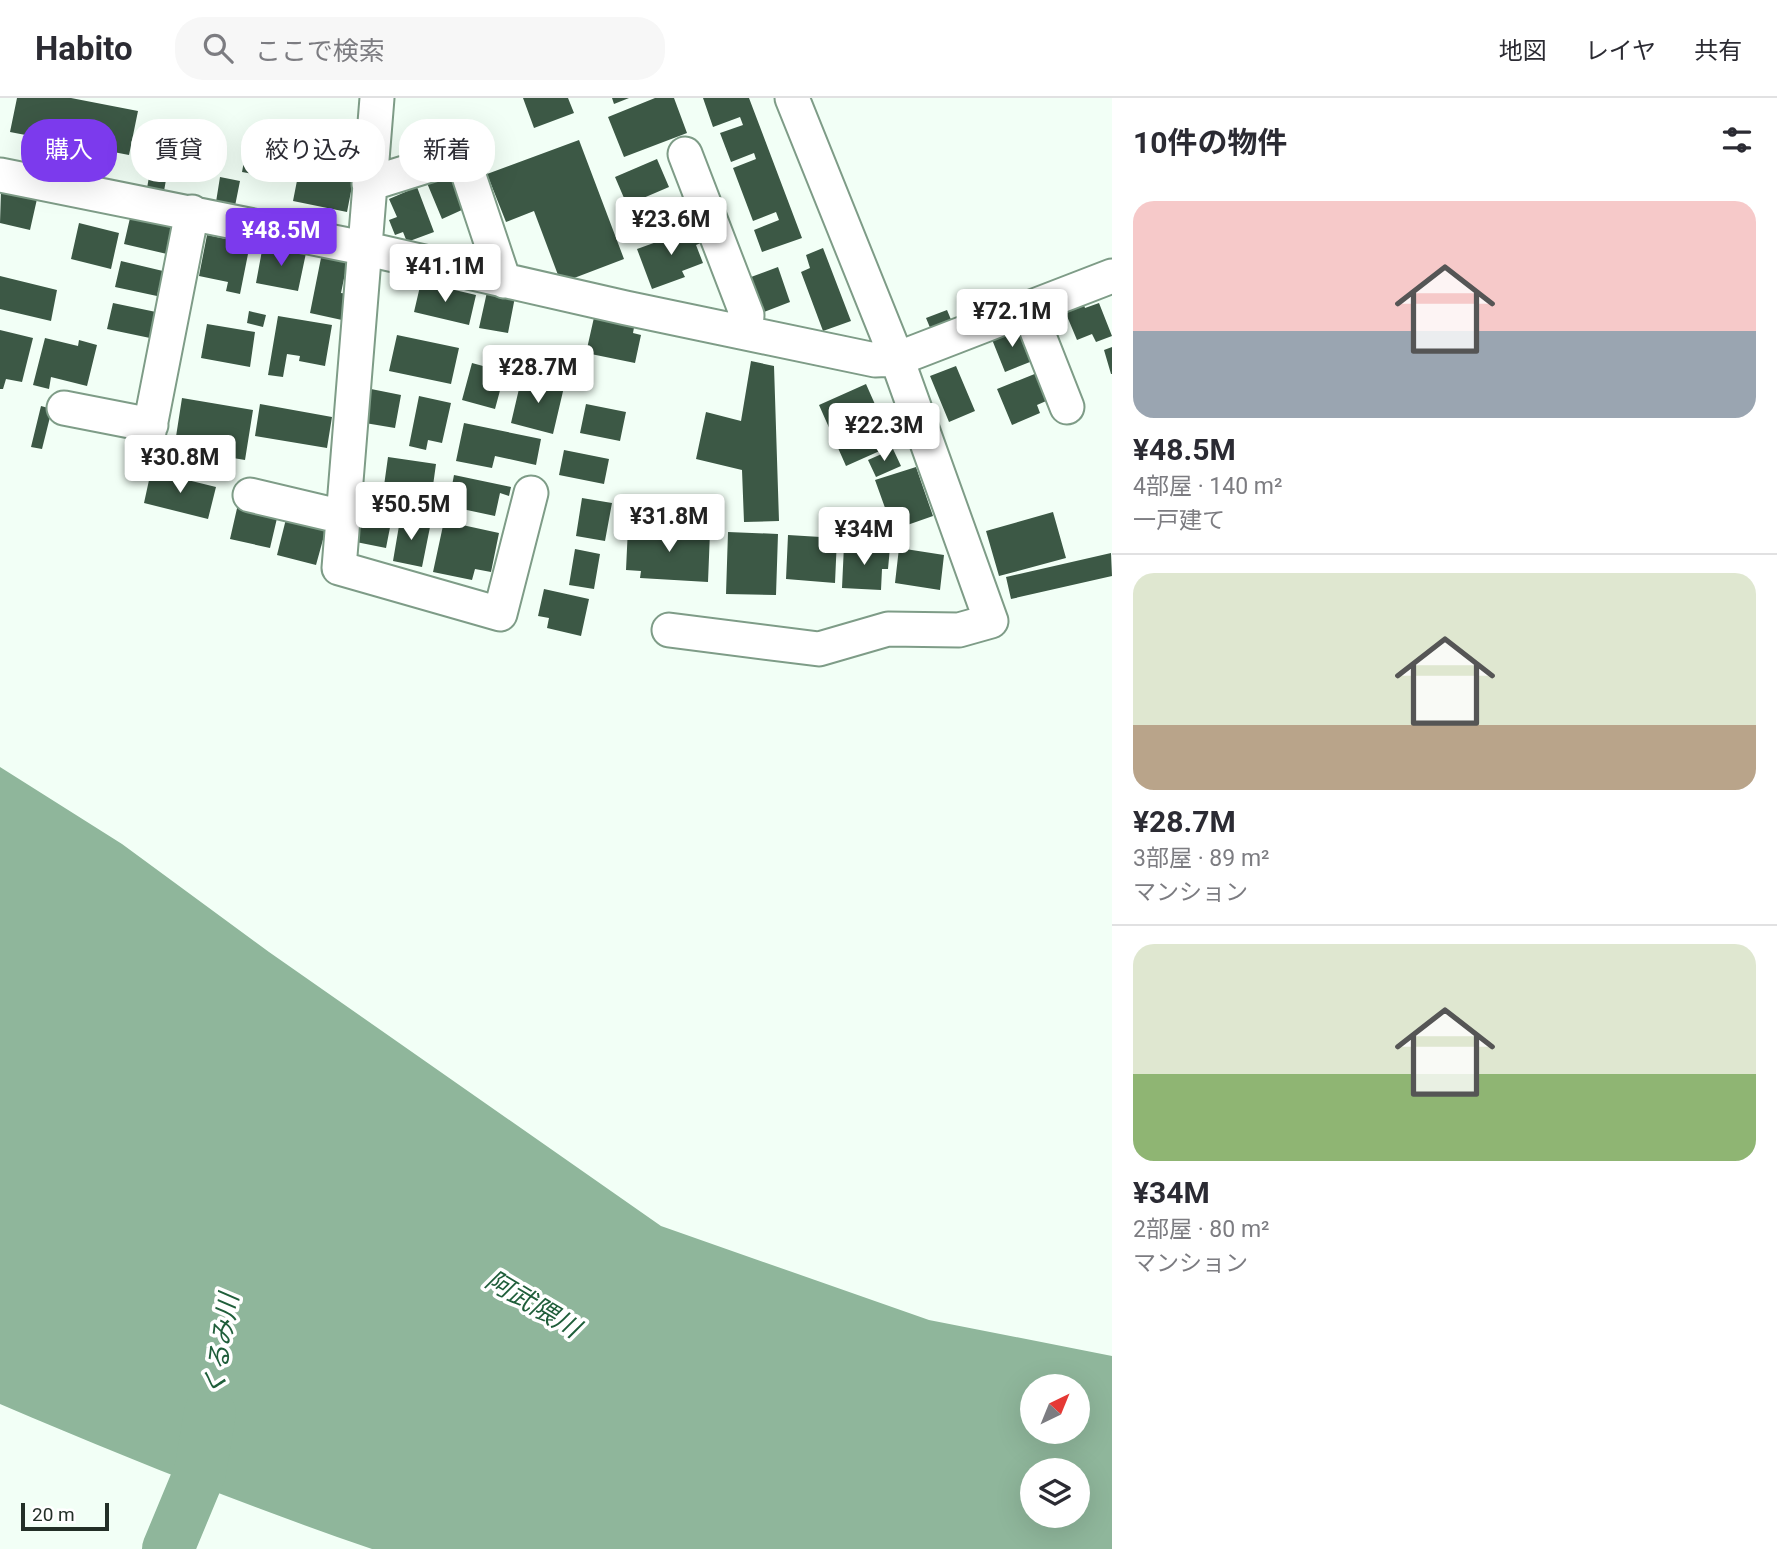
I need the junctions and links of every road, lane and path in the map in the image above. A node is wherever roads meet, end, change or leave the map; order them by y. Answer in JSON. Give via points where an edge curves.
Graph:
{"nodes":[{"id":1,"x":377,"y":98,"type":"edge"},
{"id":2,"x":792,"y":98,"type":"edge"},
{"id":3,"x":685,"y":154,"type":"dead end"},
{"id":4,"x":0,"y":175,"type":"edge"},
{"id":5,"x":369,"y":184,"type":"junction"},
{"id":6,"x":192,"y":212,"type":"junction"},
{"id":7,"x":363,"y":248,"type":"junction"},
{"id":8,"x":1112,"y":275,"type":"edge"},
{"id":9,"x":504,"y":281,"type":"junction"},
{"id":10,"x":1028,"y":308,"type":"junction"},
{"id":11,"x":746,"y":333,"type":"junction"},
{"id":12,"x":897,"y":359,"type":"junction"},
{"id":13,"x":1067,"y":407,"type":"dead end"},
{"id":14,"x":64,"y":408,"type":"dead end"},
{"id":15,"x":531,"y":493,"type":"dead end"},
{"id":16,"x":250,"y":495,"type":"dead end"},
{"id":17,"x":343,"y":517,"type":"junction"},
{"id":18,"x":669,"y":630,"type":"dead end"}],
"edges":[{"from":1,"to":5,"type":"street"},
{"from":2,"to":12,"type":"street"},
{"from":3,"to":11,"type":"street","via":[[747,315]]},
{"from":4,"to":6,"type":"street"},
{"from":5,"to":7,"type":"street"},
{"from":5,"to":9,"type":"street","via":[[462,155]]},
{"from":6,"to":7,"type":"street"},
{"from":6,"to":14,"type":"street","via":[[148,439]]},
{"from":7,"to":9,"type":"street"},
{"from":7,"to":17,"type":"street"},
{"from":8,"to":10,"type":"street"},
{"from":9,"to":11,"type":"street"},
{"from":10,"to":12,"type":"street"},
{"from":10,"to":13,"type":"street"},
{"from":11,"to":12,"type":"street","via":[[875,360]]},
{"from":12,"to":18,"type":"street","via":[[991,621],[959,630],[888,629],[819,649]]},
{"from":15,"to":17,"type":"street","via":[[500,614],[339,569]]},
{"from":16,"to":17,"type":"street"}]}
